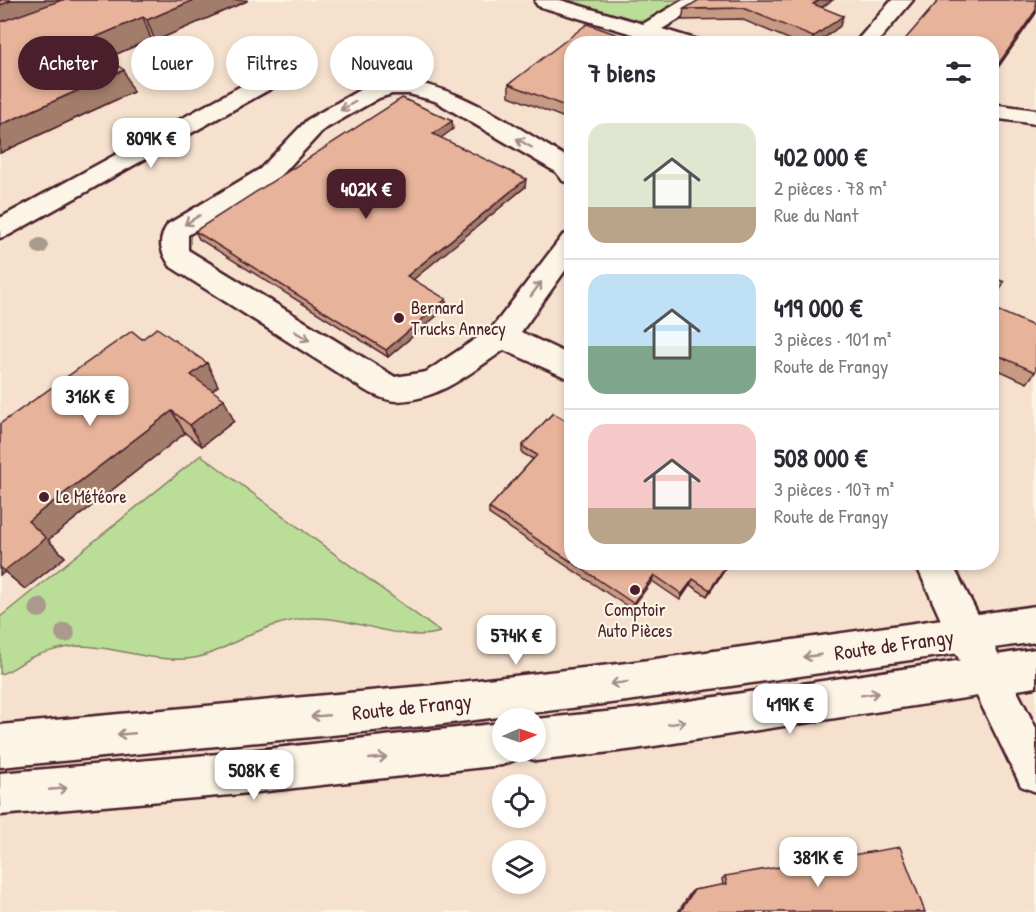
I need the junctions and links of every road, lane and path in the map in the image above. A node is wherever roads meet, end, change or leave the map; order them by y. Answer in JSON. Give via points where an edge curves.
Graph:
{"nodes":[{"id":1,"x":697,"y":0,"type":"edge"},
{"id":2,"x":903,"y":0,"type":"edge"},
{"id":3,"x":545,"y":2,"type":"dead end"},
{"id":4,"x":645,"y":31,"type":"junction"},
{"id":5,"x":663,"y":36,"type":"edge"},
{"id":6,"x":871,"y":36,"type":"edge"},
{"id":7,"x":251,"y":90,"type":"edge"},
{"id":8,"x":999,"y":112,"type":"edge"},
{"id":9,"x":1036,"y":117,"type":"edge"},
{"id":10,"x":564,"y":166,"type":"edge"},
{"id":11,"x":0,"y":229,"type":"edge"},
{"id":12,"x":564,"y":252,"type":"edge"},
{"id":13,"x":502,"y":336,"type":"junction"},
{"id":14,"x":564,"y":365,"type":"edge"},
{"id":15,"x":937,"y":570,"type":"edge"},
{"id":16,"x":1036,"y":624,"type":"edge"},
{"id":17,"x":966,"y":634,"type":"junction"},
{"id":18,"x":1036,"y":668,"type":"edge"},
{"id":19,"x":986,"y":676,"type":"junction"},
{"id":20,"x":546,"y":739,"type":"edge"},
{"id":21,"x":492,"y":745,"type":"edge"},
{"id":22,"x":0,"y":746,"type":"edge"},
{"id":23,"x":1036,"y":771,"type":"edge"},
{"id":24,"x":0,"y":795,"type":"edge"}],
"edges":[{"from":1,"to":4,"type":"main road"},
{"from":2,"to":6,"type":"main road"},
{"from":3,"to":4,"type":"main road"},
{"from":4,"to":5,"type":"main road"},
{"from":7,"to":11,"type":"main road"},
{"from":8,"to":9,"type":"main road"},
{"from":10,"to":13,"type":"main road","one_way":true,"via":[[443,96],[410,87],[390,87],[371,93],[315,125],[268,174],[177,230],[171,241],[181,260],[377,383],[394,389],[437,380]]},
{"from":13,"to":12,"type":"main road","one_way":true},
{"from":13,"to":14,"type":"main road"},
{"from":15,"to":17,"type":"main road"},
{"from":16,"to":17,"type":"main road","name":"Route de Frangy"},
{"from":17,"to":19,"type":"main road"},
{"from":17,"to":22,"type":"main road","name":"Route de Frangy","one_way":true,"via":[[435,705]]},
{"from":18,"to":19,"type":"main road"},
{"from":20,"to":19,"type":"main road","one_way":true},
{"from":19,"to":23,"type":"main road"},
{"from":24,"to":21,"type":"main road","one_way":true}]}
